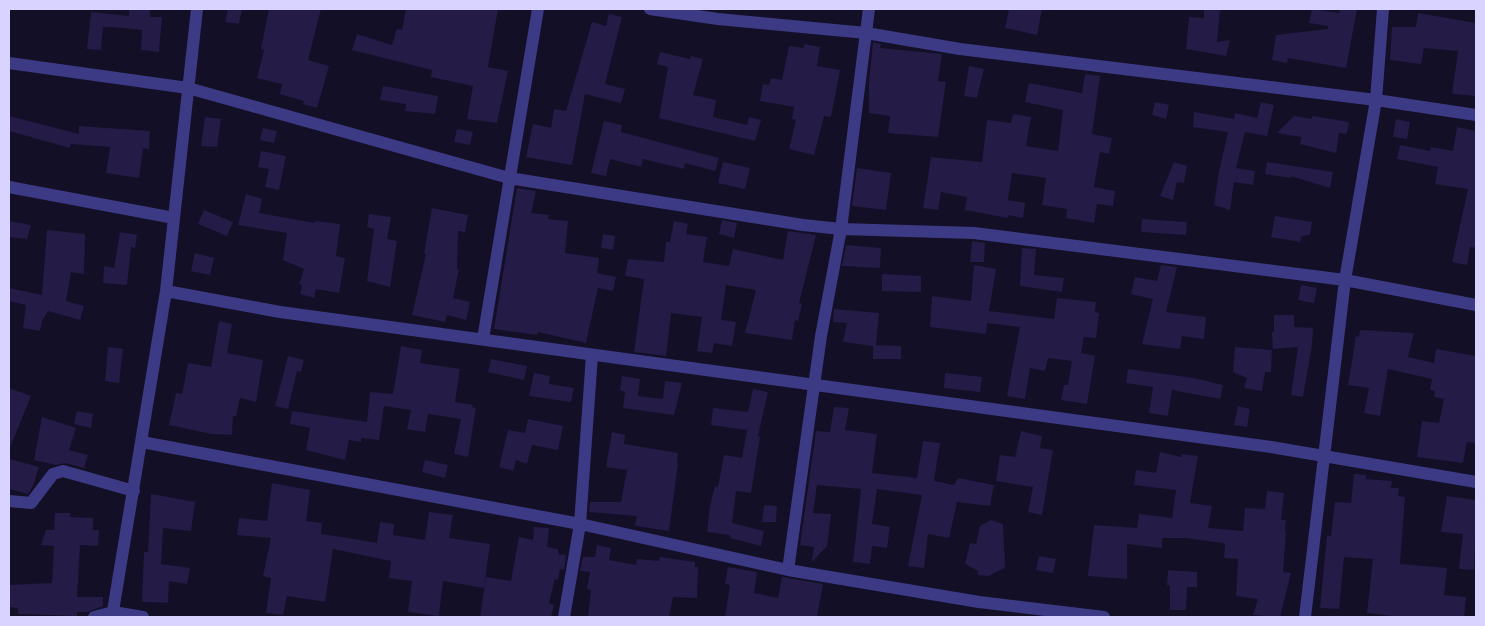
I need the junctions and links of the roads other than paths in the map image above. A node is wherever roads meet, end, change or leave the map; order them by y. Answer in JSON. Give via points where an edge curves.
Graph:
{"nodes":[{"id":1,"x":197,"y":9,"type":"edge"},
{"id":2,"x":538,"y":9,"type":"edge"},
{"id":3,"x":650,"y":9,"type":"edge"},
{"id":4,"x":869,"y":9,"type":"edge"},
{"id":5,"x":1383,"y":9,"type":"edge"},
{"id":6,"x":866,"y":33,"type":"junction"},
{"id":7,"x":9,"y":63,"type":"edge"},
{"id":8,"x":188,"y":88,"type":"junction"},
{"id":9,"x":1376,"y":100,"type":"junction"},
{"id":10,"x":1476,"y":115,"type":"edge"},
{"id":11,"x":509,"y":178,"type":"junction"},
{"id":12,"x":9,"y":188,"type":"edge"},
{"id":13,"x":174,"y":218,"type":"junction"},
{"id":14,"x":841,"y":229,"type":"junction"},
{"id":15,"x":1345,"y":280,"type":"junction"},
{"id":16,"x":166,"y":292,"type":"junction"},
{"id":17,"x":1476,"y":306,"type":"edge"},
{"id":18,"x":483,"y":339,"type":"junction"},
{"id":19,"x":592,"y":355,"type":"junction"},
{"id":20,"x":813,"y":385,"type":"junction"},
{"id":21,"x":142,"y":442,"type":"junction"},
{"id":22,"x":1325,"y":456,"type":"junction"},
{"id":23,"x":1476,"y":482,"type":"edge"},
{"id":24,"x":134,"y":491,"type":"junction"},
{"id":25,"x":9,"y":501,"type":"edge"},
{"id":26,"x":580,"y":524,"type":"junction"},
{"id":27,"x":788,"y":570,"type":"junction"},
{"id":28,"x":112,"y":615,"type":"edge"},
{"id":29,"x":94,"y":617,"type":"edge"},
{"id":30,"x":143,"y":617,"type":"edge"},
{"id":31,"x":564,"y":617,"type":"edge"},
{"id":32,"x":1104,"y":617,"type":"edge"},
{"id":33,"x":1305,"y":617,"type":"edge"}],
"edges":[{"from":1,"to":8,"type":"street"},
{"from":2,"to":11,"type":"street"},
{"from":3,"to":6,"type":"street"},
{"from":4,"to":6,"type":"street"},
{"from":5,"to":9,"type":"street"},
{"from":6,"to":9,"type":"street","via":[[960,49]]},
{"from":6,"to":14,"type":"street"},
{"from":7,"to":8,"type":"street"},
{"from":8,"to":11,"type":"street"},
{"from":8,"to":13,"type":"street"},
{"from":9,"to":10,"type":"street"},
{"from":9,"to":15,"type":"street"},
{"from":11,"to":14,"type":"street"},
{"from":11,"to":18,"type":"street"},
{"from":12,"to":13,"type":"street"},
{"from":13,"to":16,"type":"street"},
{"from":14,"to":15,"type":"street","via":[[974,233]]},
{"from":14,"to":20,"type":"street"},
{"from":15,"to":17,"type":"street"},
{"from":15,"to":22,"type":"street"},
{"from":16,"to":18,"type":"street","via":[[280,312]]},
{"from":16,"to":21,"type":"street"},
{"from":18,"to":19,"type":"street"},
{"from":19,"to":20,"type":"street"},
{"from":19,"to":26,"type":"street"},
{"from":20,"to":22,"type":"street"},
{"from":20,"to":27,"type":"street"},
{"from":21,"to":24,"type":"street"},
{"from":21,"to":26,"type":"street"},
{"from":22,"to":23,"type":"street"},
{"from":22,"to":33,"type":"street"},
{"from":24,"to":25,"type":"street","via":[[63,471],[53,474],[31,503]]},
{"from":24,"to":28,"type":"street"},
{"from":26,"to":27,"type":"street"},
{"from":26,"to":31,"type":"street"},
{"from":27,"to":32,"type":"street","via":[[979,602]]},
{"from":28,"to":29,"type":"street"},
{"from":28,"to":30,"type":"street"}]}
